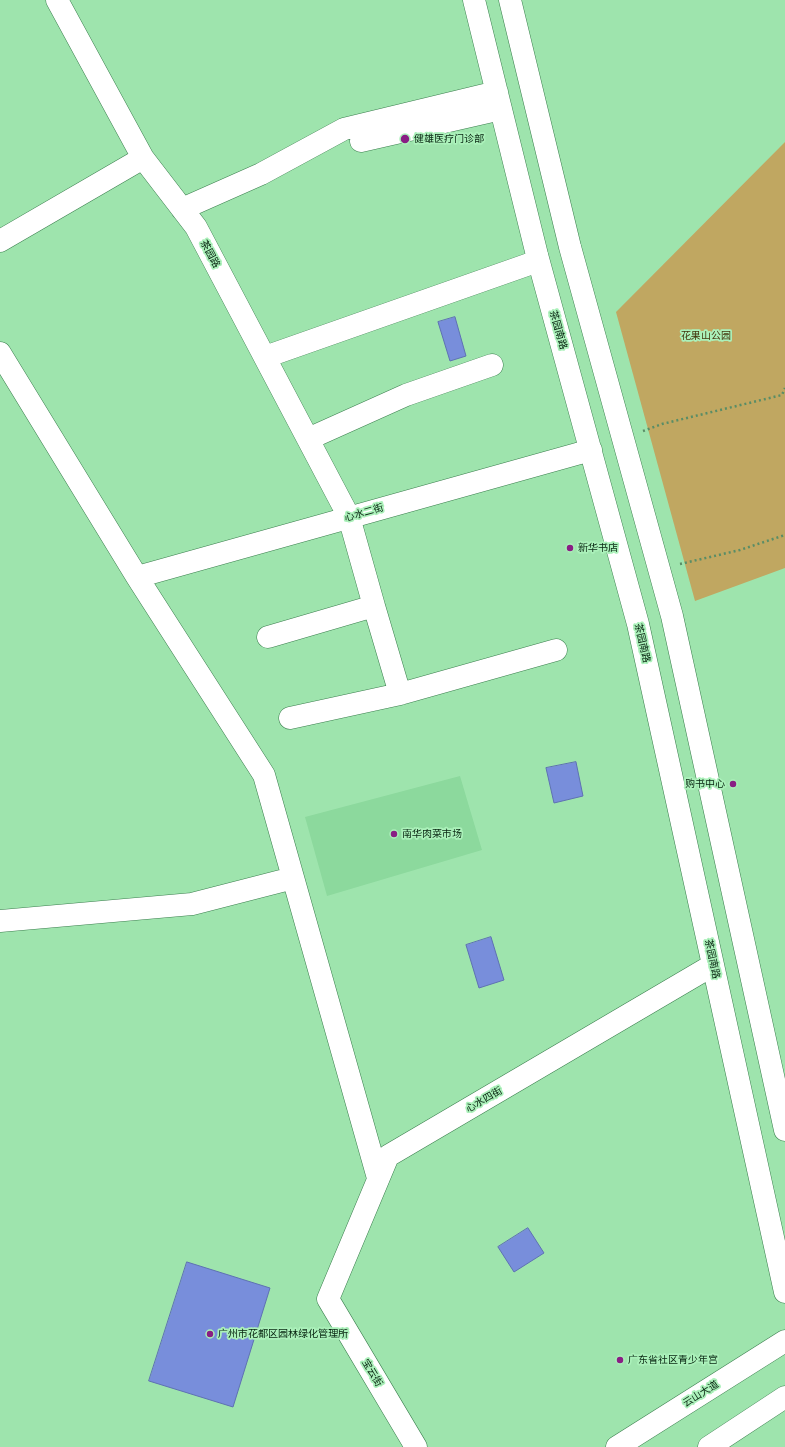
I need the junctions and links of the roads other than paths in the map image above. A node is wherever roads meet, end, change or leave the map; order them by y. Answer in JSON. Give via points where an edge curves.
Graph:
{"nodes":[{"id":1,"x":57,"y":0,"type":"edge"},
{"id":2,"x":474,"y":0,"type":"edge"},
{"id":3,"x":510,"y":0,"type":"edge"},
{"id":4,"x":499,"y":100,"type":"junction"},
{"id":5,"x":361,"y":140,"type":"dead end"},
{"id":6,"x":143,"y":158,"type":"junction"},
{"id":7,"x":182,"y":209,"type":"junction"},
{"id":8,"x":0,"y":241,"type":"edge"},
{"id":9,"x":538,"y":261,"type":"junction"},
{"id":10,"x":0,"y":353,"type":"edge"},
{"id":11,"x":265,"y":357,"type":"junction"},
{"id":12,"x":492,"y":364,"type":"dead end"},
{"id":13,"x":308,"y":439,"type":"junction"},
{"id":14,"x":591,"y":450,"type":"junction"},
{"id":15,"x":349,"y":517,"type":"junction"},
{"id":16,"x":137,"y":577,"type":"junction"},
{"id":17,"x":374,"y":606,"type":"junction"},
{"id":18,"x":268,"y":637,"type":"dead end"},
{"id":19,"x":556,"y":650,"type":"dead end"},
{"id":20,"x":400,"y":694,"type":"junction"},
{"id":21,"x":290,"y":718,"type":"dead end"},
{"id":22,"x":293,"y":878,"type":"junction"},
{"id":23,"x":0,"y":921,"type":"edge"},
{"id":24,"x":713,"y":965,"type":"junction"},
{"id":25,"x":785,"y":1130,"type":"edge"},
{"id":26,"x":378,"y":1178,"type":"junction"},
{"id":27,"x":785,"y":1292,"type":"edge"},
{"id":28,"x":328,"y":1299,"type":"joint"},
{"id":29,"x":785,"y":1341,"type":"edge"},
{"id":30,"x":785,"y":1397,"type":"edge"},
{"id":31,"x":416,"y":1447,"type":"edge"},
{"id":32,"x":617,"y":1447,"type":"edge"},
{"id":33,"x":709,"y":1447,"type":"edge"}],
"edges":[{"from":1,"to":6,"type":"street","name":"茶园路"},
{"from":2,"to":4,"type":"street","name":"茶园南路"},
{"from":3,"to":25,"type":"street","via":[[570,247],[672,616]]},
{"from":4,"to":5,"type":"street"},
{"from":4,"to":7,"type":"street","via":[[344,129],[261,174]]},
{"from":4,"to":9,"type":"street","name":"茶园南路"},
{"from":6,"to":7,"type":"street","name":"茶园路"},
{"from":6,"to":8,"type":"street"},
{"from":7,"to":11,"type":"street","name":"茶园路","via":[[196,227]]},
{"from":9,"to":11,"type":"street"},
{"from":9,"to":14,"type":"street","name":"茶园南路"},
{"from":10,"to":16,"type":"street"},
{"from":11,"to":13,"type":"street","name":"茶园路"},
{"from":12,"to":13,"type":"street","via":[[406,395]]},
{"from":13,"to":15,"type":"street","name":"茶园路"},
{"from":14,"to":15,"type":"street","name":"心水二街"},
{"from":14,"to":24,"type":"street","name":"茶园南路","via":[[638,624]]},
{"from":15,"to":16,"type":"street","name":"心水二街"},
{"from":15,"to":17,"type":"street","name":"茶园路"},
{"from":16,"to":22,"type":"street","via":[[264,775]]},
{"from":17,"to":18,"type":"street"},
{"from":17,"to":20,"type":"street","name":"茶园路"},
{"from":19,"to":20,"type":"street"},
{"from":20,"to":21,"type":"street"},
{"from":22,"to":23,"type":"street","via":[[192,904]]},
{"from":22,"to":26,"type":"street"},
{"from":24,"to":26,"type":"street","name":"心水四街","via":[[388,1156]]},
{"from":24,"to":27,"type":"street","name":"茶园南路"},
{"from":26,"to":28,"type":"street","name":"心水四街"},
{"from":28,"to":31,"type":"street","name":"宝云街"},
{"from":29,"to":32,"type":"street","name":"云山大道"},
{"from":30,"to":33,"type":"street"}]}
